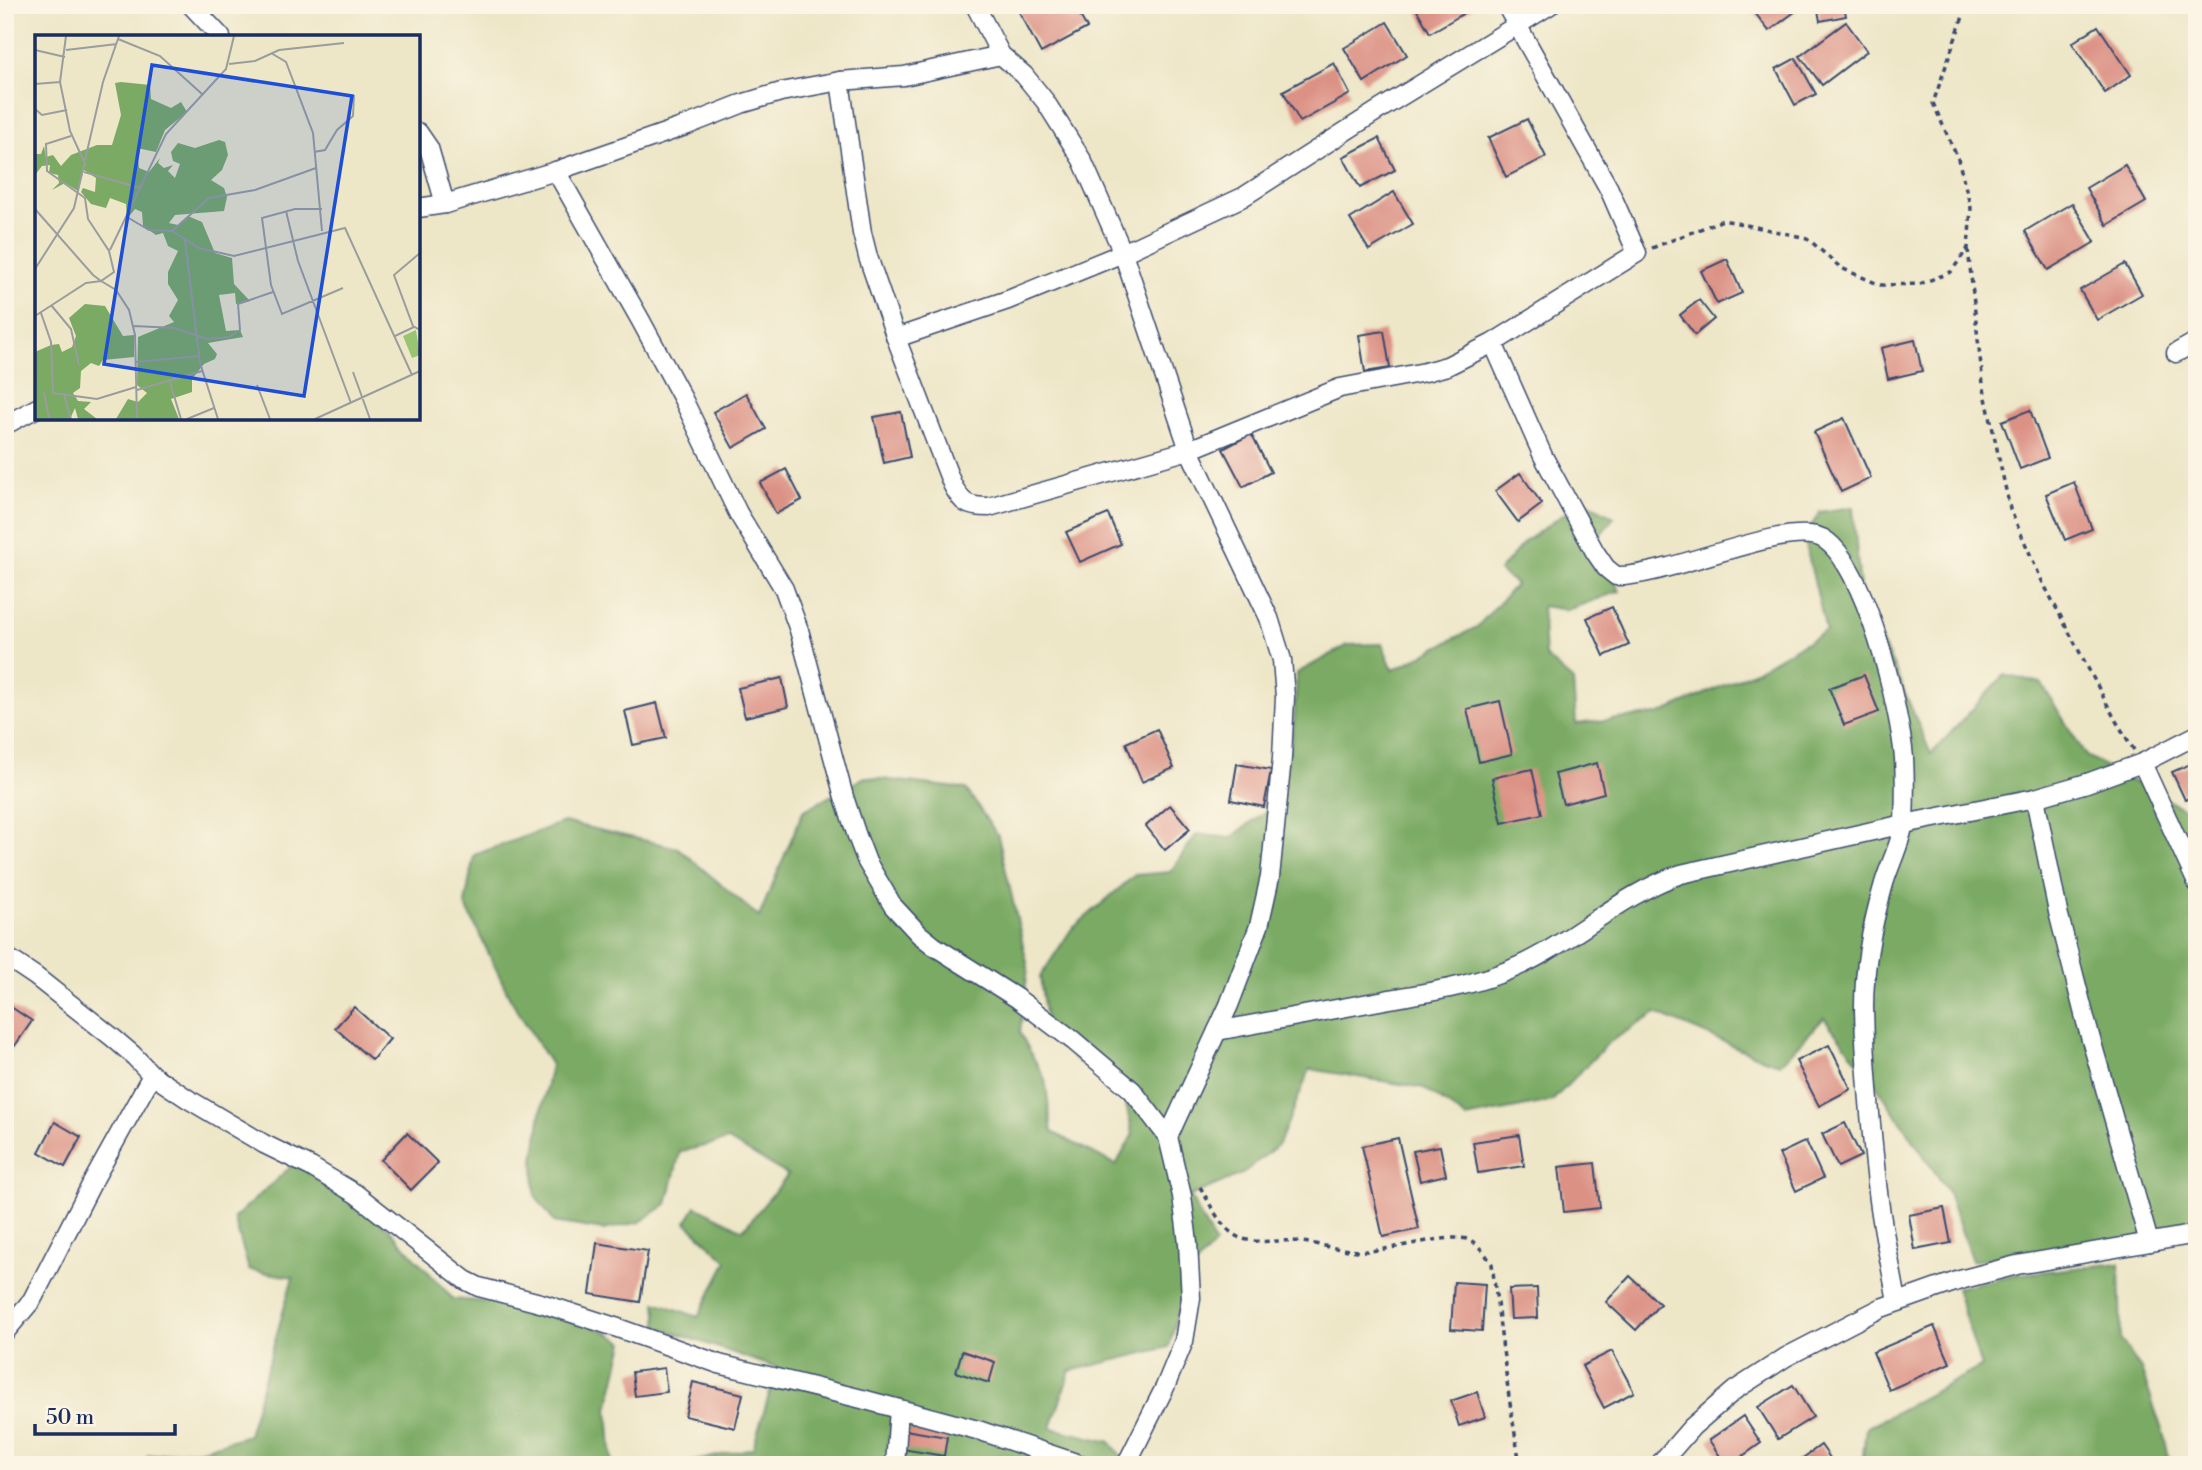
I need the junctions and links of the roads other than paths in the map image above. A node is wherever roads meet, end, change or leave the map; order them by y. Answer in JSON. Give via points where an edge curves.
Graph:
{"nodes":[{"id":1,"x":191,"y":5,"type":"edge"},
{"id":2,"x":975,"y":5,"type":"edge"},
{"id":3,"x":1506,"y":5,"type":"edge"},
{"id":4,"x":1550,"y":5,"type":"edge"},
{"id":5,"x":1518,"y":25,"type":"junction"},
{"id":6,"x":219,"y":35,"type":"edge"},
{"id":7,"x":1001,"y":55,"type":"junction"},
{"id":8,"x":840,"y":81,"type":"junction"},
{"id":9,"x":420,"y":135,"type":"edge"},
{"id":10,"x":556,"y":171,"type":"junction"},
{"id":11,"x":445,"y":204,"type":"junction"},
{"id":12,"x":420,"y":208,"type":"edge"},
{"id":13,"x":1123,"y":253,"type":"junction"},
{"id":14,"x":896,"y":338,"type":"junction"},
{"id":15,"x":2197,"y":341,"type":"edge"},
{"id":16,"x":1493,"y":344,"type":"junction"},
{"id":17,"x":2176,"y":353,"type":"dead end"},
{"id":18,"x":35,"y":409,"type":"edge"},
{"id":19,"x":5,"y":425,"type":"edge"},
{"id":20,"x":1189,"y":450,"type":"junction"},
{"id":21,"x":2197,"y":736,"type":"edge"},
{"id":22,"x":2142,"y":763,"type":"junction"},
{"id":23,"x":2035,"y":798,"type":"junction"},
{"id":24,"x":1904,"y":824,"type":"junction"},
{"id":25,"x":2197,"y":883,"type":"edge"},
{"id":26,"x":5,"y":956,"type":"edge"},
{"id":27,"x":1217,"y":1031,"type":"junction"},
{"id":28,"x":152,"y":1075,"type":"junction"},
{"id":29,"x":1168,"y":1137,"type":"junction"},
{"id":30,"x":2197,"y":1234,"type":"edge"},
{"id":31,"x":2149,"y":1242,"type":"junction"},
{"id":32,"x":1897,"y":1302,"type":"junction"},
{"id":33,"x":5,"y":1332,"type":"edge"},
{"id":34,"x":899,"y":1409,"type":"junction"},
{"id":35,"x":895,"y":1465,"type":"edge"},
{"id":36,"x":1082,"y":1465,"type":"edge"},
{"id":37,"x":1126,"y":1465,"type":"edge"},
{"id":38,"x":1659,"y":1465,"type":"edge"}],
"edges":[{"from":1,"to":6,"type":"street"},
{"from":2,"to":7,"type":"street"},
{"from":3,"to":5,"type":"street"},
{"from":4,"to":5,"type":"street"},
{"from":5,"to":13,"type":"street","via":[[1243,197]]},
{"from":5,"to":16,"type":"street","via":[[1609,189],[1637,253]]},
{"from":7,"to":8,"type":"street","via":[[904,76]]},
{"from":7,"to":13,"type":"street","via":[[1024,75],[1062,127],[1082,160]]},
{"from":8,"to":10,"type":"street","via":[[741,104]]},
{"from":8,"to":14,"type":"street","via":[[862,233]]},
{"from":9,"to":11,"type":"street","via":[[429,148]]},
{"from":10,"to":11,"type":"street"},
{"from":10,"to":29,"type":"street","via":[[665,365],[738,513],[784,589],[857,836],[893,906],[934,946],[1074,1041],[1132,1090]]},
{"from":11,"to":12,"type":"street"},
{"from":13,"to":14,"type":"street","via":[[1008,300]]},
{"from":13,"to":20,"type":"street"},
{"from":14,"to":20,"type":"street","via":[[952,484],[960,500],[972,507],[989,508]]},
{"from":15,"to":17,"type":"street"},
{"from":16,"to":20,"type":"street","via":[[1447,366],[1333,390]]},
{"from":16,"to":24,"type":"street","via":[[1543,456],[1595,552],[1616,576],[1643,575],[1803,534],[1822,538],[1838,552],[1865,604],[1886,670],[1904,758]]},
{"from":18,"to":19,"type":"street"},
{"from":20,"to":27,"type":"street","via":[[1269,618],[1282,660],[1285,697],[1270,877],[1259,926]]},
{"from":21,"to":22,"type":"street"},
{"from":22,"to":23,"type":"street"},
{"from":22,"to":25,"type":"street"},
{"from":23,"to":24,"type":"street"},
{"from":23,"to":31,"type":"street","via":[[2080,998]]},
{"from":24,"to":27,"type":"street","via":[[1704,867],[1664,880],[1543,954],[1461,986]]},
{"from":24,"to":32,"type":"street","via":[[1883,886],[1864,1004],[1878,1194]]},
{"from":26,"to":28,"type":"street","via":[[112,1037]]},
{"from":27,"to":29,"type":"street"},
{"from":28,"to":33,"type":"street","via":[[32,1300]]},
{"from":28,"to":34,"type":"street","via":[[356,1194],[456,1275],[479,1287],[544,1304],[719,1364]]},
{"from":29,"to":37,"type":"street","via":[[1182,1196],[1191,1298],[1184,1341]]},
{"from":30,"to":31,"type":"street"},
{"from":31,"to":32,"type":"street","via":[[2017,1265]]},
{"from":32,"to":38,"type":"street","via":[[1786,1357],[1735,1390],[1692,1427]]},
{"from":34,"to":35,"type":"street"},
{"from":34,"to":36,"type":"street"}]}
